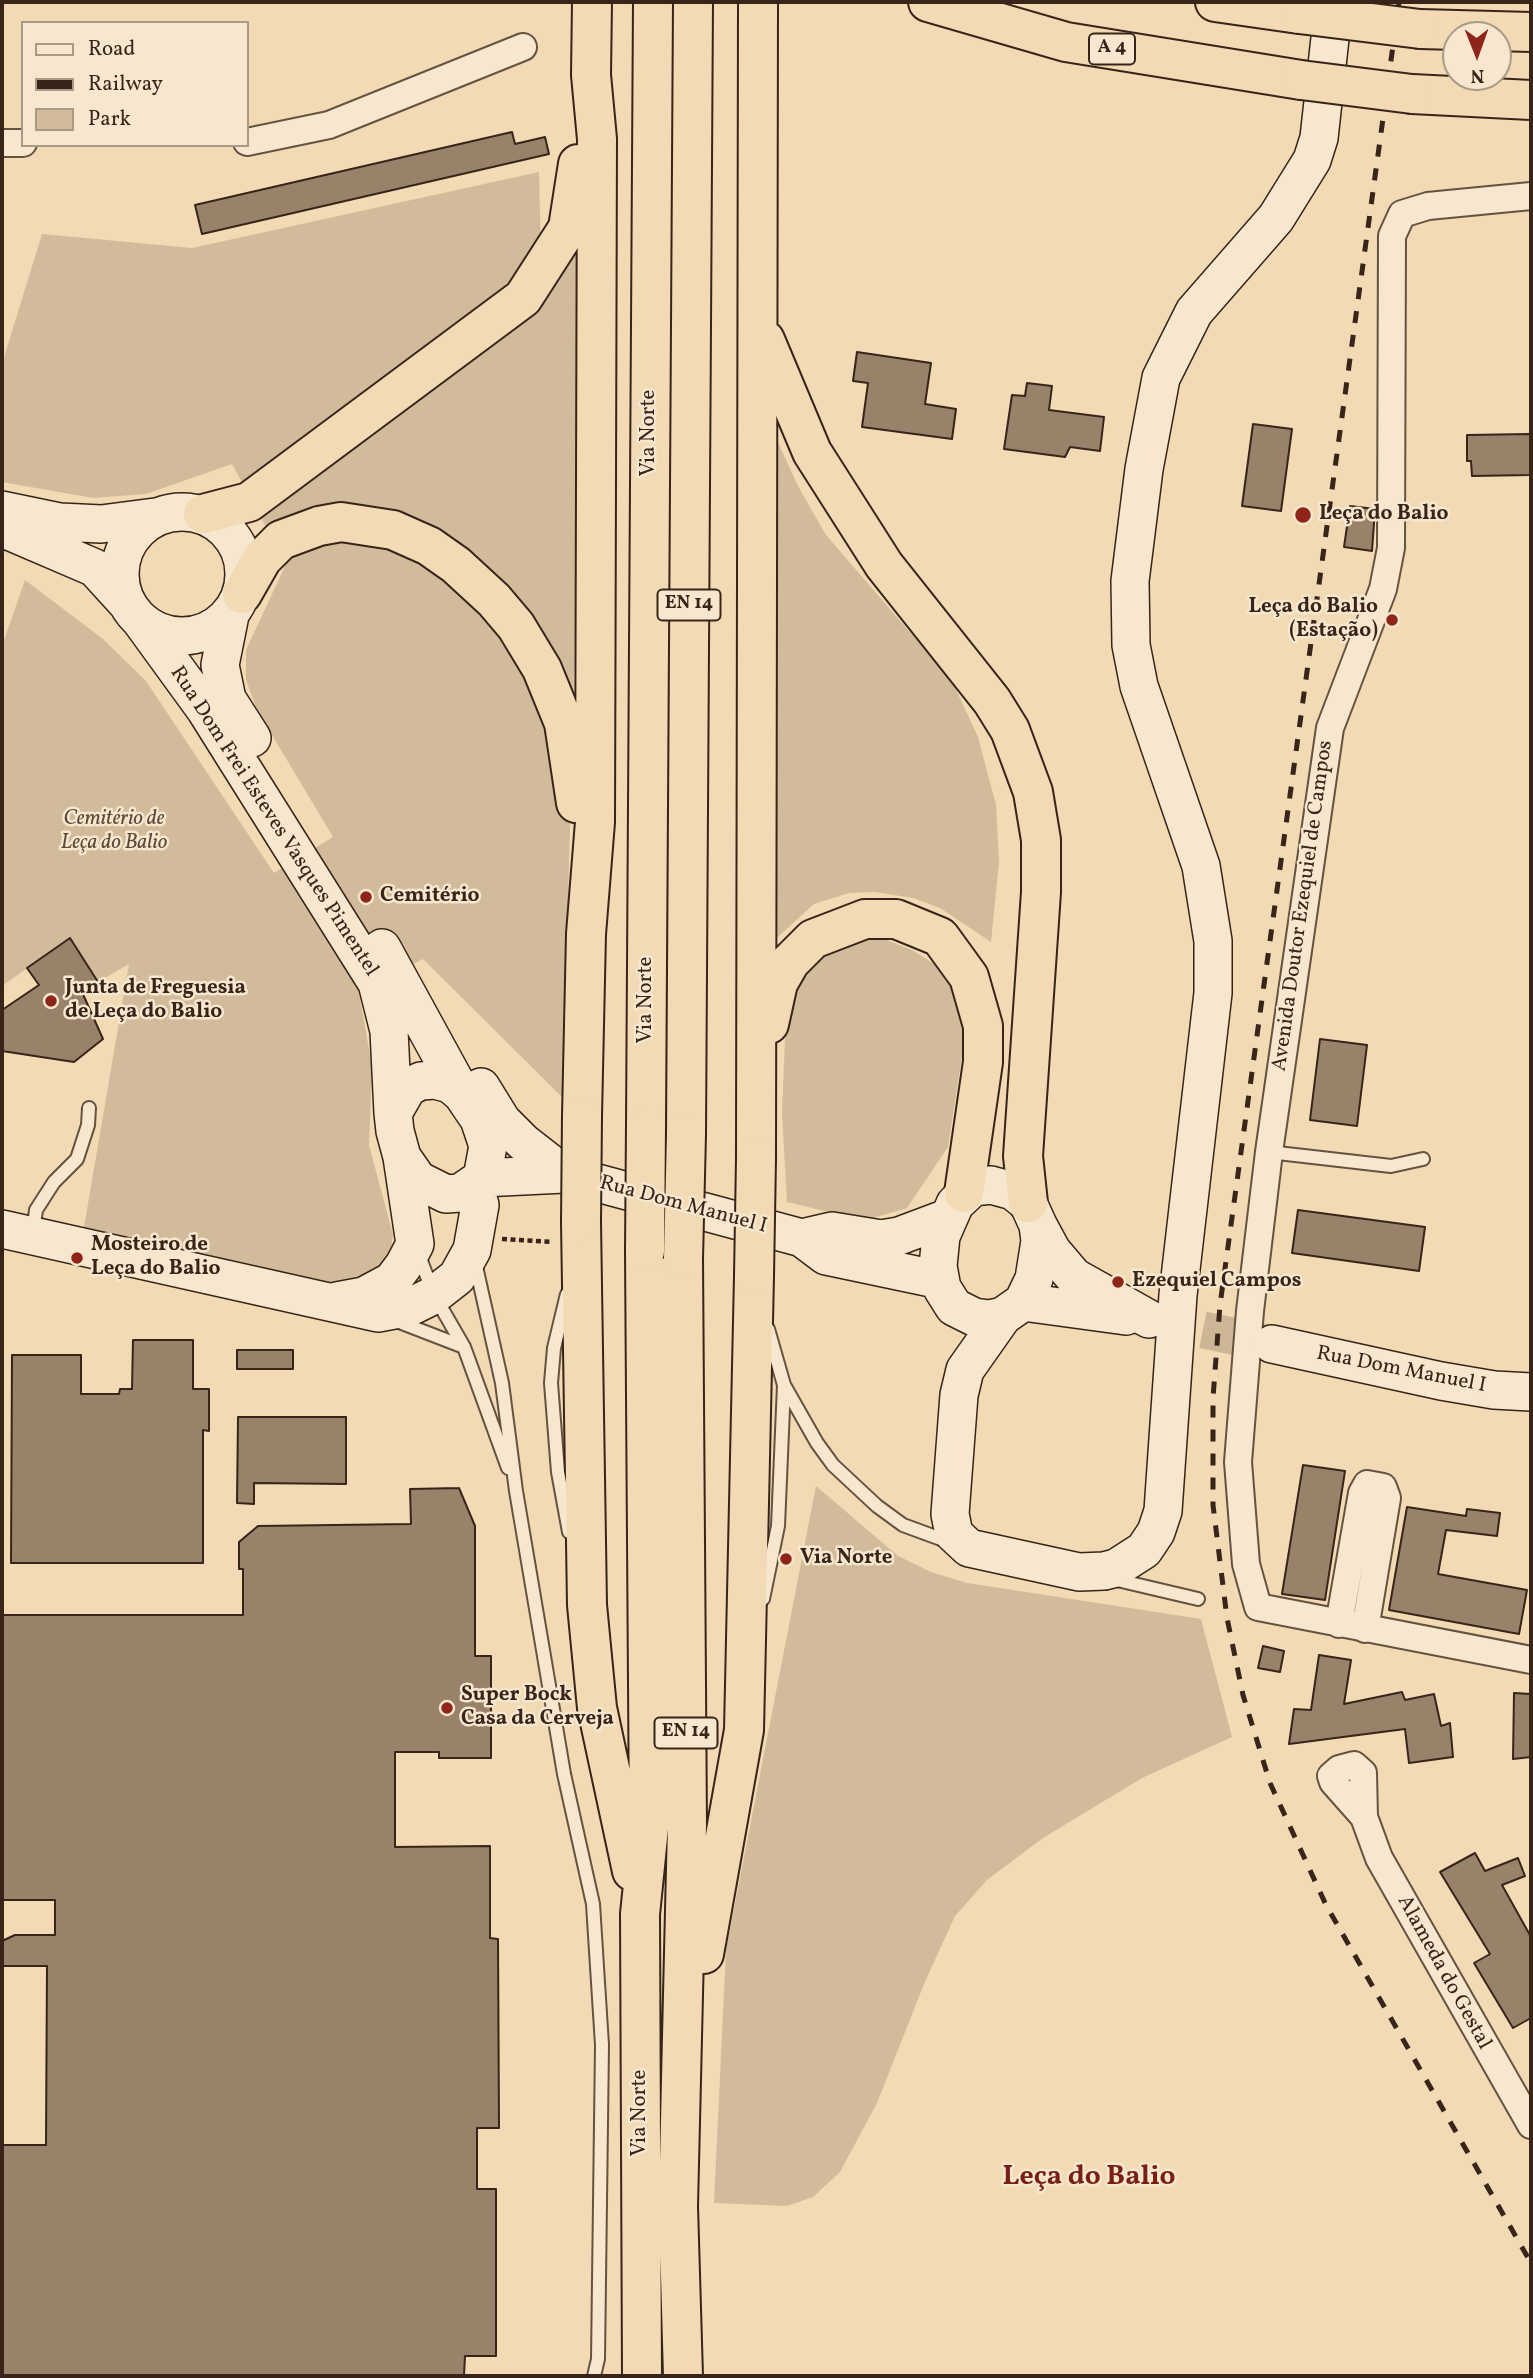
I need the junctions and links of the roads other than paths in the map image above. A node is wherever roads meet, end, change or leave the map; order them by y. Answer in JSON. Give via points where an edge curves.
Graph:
{"nodes":[{"id":1,"x":592,"y":2,"type":"edge"},
{"id":2,"x":653,"y":2,"type":"edge"},
{"id":3,"x":693,"y":2,"type":"edge"},
{"id":4,"x":758,"y":2,"type":"edge"},
{"id":5,"x":928,"y":2,"type":"edge"},
{"id":6,"x":1215,"y":2,"type":"edge"},
{"id":7,"x":1334,"y":2,"type":"edge"},
{"id":8,"x":1531,"y":32,"type":"edge"},
{"id":9,"x":523,"y":47,"type":"dead end"},
{"id":10,"x":591,"y":75,"type":"junction"},
{"id":11,"x":1531,"y":100,"type":"edge"},
{"id":12,"x":248,"y":142,"type":"edge"},
{"id":13,"x":2,"y":143,"type":"edge"},
{"id":14,"x":21,"y":143,"type":"edge"},
{"id":15,"x":1531,"y":196,"type":"edge"},
{"id":16,"x":759,"y":324,"type":"junction"},
{"id":17,"x":2,"y":510,"type":"edge"},
{"id":18,"x":203,"y":514,"type":"junction"},
{"id":19,"x":155,"y":517,"type":"junction"},
{"id":20,"x":2,"y":528,"type":"edge"},
{"id":21,"x":236,"y":604,"type":"junction"},
{"id":22,"x":133,"y":611,"type":"junction"},
{"id":23,"x":368,"y":922,"type":"junction"},
{"id":24,"x":586,"y":934,"type":"junction"},
{"id":25,"x":470,"y":1107,"type":"junction"},
{"id":26,"x":89,"y":1108,"type":"dead end"},
{"id":27,"x":393,"y":1113,"type":"junction"},
{"id":28,"x":1269,"y":1152,"type":"junction"},
{"id":29,"x":402,"y":1157,"type":"junction"},
{"id":30,"x":756,"y":1158,"type":"junction"},
{"id":31,"x":1423,"y":1159,"type":"dead end"},
{"id":32,"x":557,"y":1167,"type":"junction"},
{"id":33,"x":478,"y":1182,"type":"junction"},
{"id":34,"x":956,"y":1205,"type":"junction"},
{"id":35,"x":1033,"y":1214,"type":"junction"},
{"id":36,"x":17,"y":1233,"type":"edge"},
{"id":37,"x":802,"y":1238,"type":"junction"},
{"id":38,"x":473,"y":1242,"type":"junction"},
{"id":39,"x":415,"y":1244,"type":"junction"},
{"id":40,"x":754,"y":1276,"type":"junction"},
{"id":41,"x":947,"y":1293,"type":"junction"},
{"id":42,"x":434,"y":1295,"type":"junction"},
{"id":43,"x":326,"y":1303,"type":"junction"},
{"id":44,"x":1013,"y":1309,"type":"junction"},
{"id":45,"x":378,"y":1313,"type":"junction"},
{"id":46,"x":1272,"y":1345,"type":"tunnel mouth"},
{"id":47,"x":464,"y":1347,"type":"junction"},
{"id":48,"x":965,"y":1370,"type":"junction"},
{"id":49,"x":784,"y":1385,"type":"junction"},
{"id":50,"x":1531,"y":1392,"type":"edge"},
{"id":51,"x":516,"y":1491,"type":"junction"},
{"id":52,"x":969,"y":1548,"type":"junction"},
{"id":53,"x":1079,"y":1572,"type":"junction"},
{"id":54,"x":1198,"y":1599,"type":"dead end"},
{"id":55,"x":1339,"y":1624,"type":"junction"},
{"id":56,"x":1364,"y":1629,"type":"junction"},
{"id":57,"x":1531,"y":1660,"type":"edge"},
{"id":58,"x":744,"y":1730,"type":"junction"},
{"id":59,"x":1364,"y":1817,"type":"dead end"},
{"id":60,"x":640,"y":1914,"type":"junction"},
{"id":61,"x":1531,"y":2125,"type":"edge"},
{"id":62,"x":677,"y":2206,"type":"junction"},
{"id":63,"x":594,"y":2376,"type":"edge"},
{"id":64,"x":642,"y":2376,"type":"edge"},
{"id":65,"x":682,"y":2376,"type":"edge"}],
"edges":[{"from":1,"to":10,"type":"highway"},
{"from":2,"to":60,"type":"highway","name":"Via Norte","number":"EN 14","bridge":true,"via":[[645,1251],[649,1827]]},
{"from":3,"to":62,"type":"highway","name":"Via Norte","number":"EN 14","bridge":true,"via":[[683,1259],[687,1826]]},
{"from":4,"to":16,"type":"highway"},
{"from":5,"to":11,"type":"highway","number":"A 4","bridge":true,"via":[[1066,42],[1412,94]]},
{"from":6,"to":8,"type":"highway","bridge":true,"via":[[1420,29]]},
{"from":7,"to":53,"type":"main road","via":[[1319,138],[1312,160],[1276,218],[1194,312],[1161,379],[1151,424],[1130,581],[1131,645],[1139,686],[1201,866],[1213,941],[1213,993],[1178,1295],[1163,1511],[1151,1541],[1130,1561],[1104,1572]]},
{"from":9,"to":12,"type":"street","via":[[329,125]]},
{"from":10,"to":18,"type":"highway","via":[[568,228],[523,298],[249,502]]},
{"from":10,"to":24,"type":"highway","via":[[597,139],[595,808]]},
{"from":13,"to":14,"type":"street"},
{"from":15,"to":28,"type":"street","name":"Avenida Doutor Ezequiel de Campos","via":[[1428,206],[1402,214],[1392,236],[1391,548],[1383,589],[1330,728]]},
{"from":16,"to":30,"type":"highway"},
{"from":16,"to":35,"type":"highway","via":[[813,452],[884,565],[992,701],[1010,730],[1030,781],[1041,840],[1023,1156]]},
{"from":17,"to":19,"type":"main road","via":[[60,522],[101,524]]},
{"from":18,"to":19,"type":"main road","via":[[178,511]]},
{"from":18,"to":21,"type":"main road","via":[[224,526],[239,545],[246,570]]},
{"from":19,"to":22,"type":"main road","via":[[134,533],[122,554],[119,578]]},
{"from":20,"to":22,"type":"main road","name":"Rua Dom Frei Esteves Vasques Pimentel","via":[[95,569]]},
{"from":21,"to":22,"type":"main road","via":[[211,630],[187,636],[162,633]]},
{"from":21,"to":23,"type":"main road","name":"Rua Dom Frei Esteves Vasques Pimentel","via":[[220,664],[227,699]]},
{"from":21,"to":24,"type":"highway","via":[[262,559],[281,540],[341,522],[393,530],[429,546],[494,600],[542,669],[564,723],[579,821]]},
{"from":22,"to":27,"type":"main road","name":"Rua Dom Frei Esteves Vasques Pimentel","via":[[205,709],[377,983],[389,1031]]},
{"from":23,"to":25,"type":"main road","name":"Rua Dom Frei Esteves Vasques Pimentel"},
{"from":23,"to":32,"type":"main road","name":"Rua Dom Frei Esteves Vasques Pimentel","via":[[407,965],[502,1121]]},
{"from":24,"to":60,"type":"highway","bridge":true,"via":[[577,1232],[587,1605],[597,1708]]},
{"from":25,"to":27,"type":"main road","via":[[450,1084],[421,1081],[408,1087]]},
{"from":25,"to":32,"type":"main road","name":"Rua Dom Manuel I","via":[[523,1156]]},
{"from":25,"to":33,"type":"main road","via":[[488,1146]]},
{"from":26,"to":36,"type":"lane","via":[[77,1158]]},
{"from":27,"to":29,"type":"main road"},
{"from":28,"to":31,"type":"lane","via":[[1391,1166]]},
{"from":28,"to":55,"type":"street","name":"Avenida Doutor Ezequiel de Campos","via":[[1238,1462],[1246,1564],[1258,1607]]},
{"from":29,"to":33,"type":"main road","via":[[418,1180],[446,1194],[460,1193]]},
{"from":29,"to":39,"type":"main road"},
{"from":30,"to":34,"type":"highway","via":[[763,1125],[771,1006],[790,962],[813,939],[840,926],[865,919],[896,919],[940,937],[955,953],[970,977],[983,1027],[983,1062]]},
{"from":30,"to":40,"type":"highway","bridge":true},
{"from":32,"to":33,"type":"main road","name":"Rua Dom Manuel I"},
{"from":32,"to":37,"type":"main road","name":"Rua Dom Manuel I"},
{"from":33,"to":38,"type":"main road","via":[[480,1205]]},
{"from":34,"to":35,"type":"main road","via":[[982,1185],[1002,1186]]},
{"from":34,"to":37,"type":"main road","name":"Rua Dom Manuel I","via":[[899,1236],[881,1239],[832,1231]]},
{"from":34,"to":41,"type":"main road","via":[[939,1252]]},
{"from":35,"to":44,"type":"main road","via":[[1037,1266]]},
{"from":35,"to":44,"type":"main road","via":[[1052,1251],[1074,1277],[1149,1319]]},
{"from":36,"to":43,"type":"main road"},
{"from":37,"to":41,"type":"main road","name":"Rua Dom Manuel I","via":[[826,1256]]},
{"from":38,"to":42,"type":"main road","via":[[457,1277]]},
{"from":38,"to":51,"type":"lane","via":[[502,1382]]},
{"from":39,"to":42,"type":"lane"},
{"from":39,"to":43,"type":"main road","via":[[392,1281],[364,1296]]},
{"from":40,"to":49,"type":"lane"},
{"from":40,"to":58,"type":"highway"},
{"from":41,"to":44,"type":"main road","via":[[974,1317]]},
{"from":41,"to":48,"type":"main road"},
{"from":42,"to":45,"type":"main road","via":[[410,1307]]},
{"from":42,"to":47,"type":"lane"},
{"from":43,"to":45,"type":"main road"},
{"from":44,"to":48,"type":"main road"},
{"from":45,"to":47,"type":"lane"},
{"from":46,"to":50,"type":"main road","name":"Rua Dom Manuel I","via":[[1441,1381]]},
{"from":47,"to":51,"type":"lane"},
{"from":48,"to":52,"type":"main road","via":[[959,1395],[950,1524]]},
{"from":49,"to":52,"type":"lane","via":[[817,1443],[877,1506],[903,1525]]},
{"from":49,"to":58,"type":"lane","via":[[778,1526]]},
{"from":51,"to":63,"type":"lane","via":[[596,1938],[602,2189]]},
{"from":52,"to":53,"type":"main road"},
{"from":53,"to":54,"type":"lane"},
{"from":55,"to":56,"type":"street"},
{"from":55,"to":56,"type":"street","via":[[1362,1493],[1367,1485],[1383,1487],[1387,1499]]},
{"from":56,"to":57,"type":"street"},
{"from":58,"to":62,"type":"highway","via":[[704,1944],[702,2074]]},
{"from":59,"to":61,"type":"street","name":"Alameda do Gestal","via":[[1379,1858]]},
{"from":60,"to":64,"type":"highway","name":"Via Norte","number":"EN 14"},
{"from":62,"to":65,"type":"highway","name":"Via Norte","number":"EN 14"}]}
